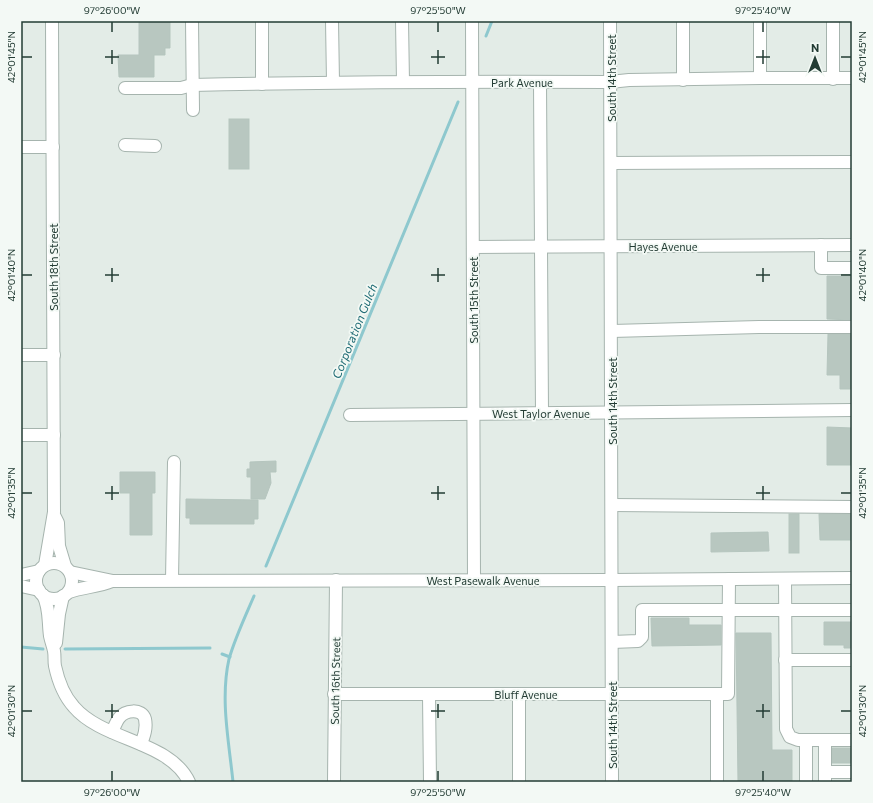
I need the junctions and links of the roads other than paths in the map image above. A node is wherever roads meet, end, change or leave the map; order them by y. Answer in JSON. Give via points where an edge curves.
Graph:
{"nodes":[{"id":1,"x":52,"y":21,"type":"edge"},
{"id":2,"x":192,"y":21,"type":"edge"},
{"id":3,"x":262,"y":21,"type":"edge"},
{"id":4,"x":332,"y":21,"type":"edge"},
{"id":5,"x":402,"y":21,"type":"edge"},
{"id":6,"x":472,"y":21,"type":"edge"},
{"id":7,"x":610,"y":21,"type":"edge"},
{"id":8,"x":683,"y":21,"type":"edge"},
{"id":9,"x":760,"y":21,"type":"edge"},
{"id":10,"x":833,"y":21,"type":"edge"},
{"id":11,"x":760,"y":78,"type":"junction"},
{"id":12,"x":852,"y":78,"type":"edge"},
{"id":13,"x":833,"y":79,"type":"junction"},
{"id":14,"x":683,"y":80,"type":"junction"},
{"id":15,"x":472,"y":81,"type":"junction"},
{"id":16,"x":333,"y":82,"type":"junction"},
{"id":17,"x":403,"y":82,"type":"junction"},
{"id":18,"x":540,"y":82,"type":"junction"},
{"id":19,"x":610,"y":82,"type":"junction"},
{"id":20,"x":262,"y":84,"type":"junction"},
{"id":21,"x":192,"y":85,"type":"junction"},
{"id":22,"x":125,"y":88,"type":"dead end"},
{"id":23,"x":193,"y":110,"type":"dead end"},
{"id":24,"x":125,"y":145,"type":"dead end"},
{"id":25,"x":155,"y":146,"type":"dead end"},
{"id":26,"x":21,"y":147,"type":"edge"},
{"id":27,"x":53,"y":147,"type":"junction"},
{"id":28,"x":852,"y":162,"type":"edge"},
{"id":29,"x":611,"y":163,"type":"junction"},
{"id":30,"x":821,"y":245,"type":"junction"},
{"id":31,"x":852,"y":245,"type":"edge"},
{"id":32,"x":612,"y":246,"type":"junction"},
{"id":33,"x":542,"y":247,"type":"junction"},
{"id":34,"x":473,"y":248,"type":"junction"},
{"id":35,"x":852,"y":268,"type":"edge"},
{"id":36,"x":852,"y":327,"type":"edge"},
{"id":37,"x":612,"y":331,"type":"junction"},
{"id":38,"x":21,"y":355,"type":"edge"},
{"id":39,"x":54,"y":355,"type":"junction"},
{"id":40,"x":852,"y":410,"type":"edge"},
{"id":41,"x":473,"y":413,"type":"junction"},
{"id":42,"x":542,"y":413,"type":"junction"},
{"id":43,"x":612,"y":413,"type":"junction"},
{"id":44,"x":350,"y":415,"type":"dead end"},
{"id":45,"x":21,"y":435,"type":"edge"},
{"id":46,"x":54,"y":435,"type":"junction"},
{"id":47,"x":174,"y":462,"type":"dead end"},
{"id":48,"x":612,"y":506,"type":"junction"},
{"id":49,"x":852,"y":507,"type":"edge"},
{"id":50,"x":54,"y":512,"type":"junction"},
{"id":51,"x":42,"y":568,"type":"junction"},
{"id":52,"x":67,"y":569,"type":"junction"},
{"id":53,"x":21,"y":575,"type":"edge"},
{"id":54,"x":852,"y":578,"type":"edge"},
{"id":55,"x":729,"y":579,"type":"junction"},
{"id":56,"x":785,"y":579,"type":"junction"},
{"id":57,"x":172,"y":580,"type":"junction"},
{"id":58,"x":336,"y":580,"type":"junction"},
{"id":59,"x":474,"y":580,"type":"junction"},
{"id":60,"x":612,"y":580,"type":"junction"},
{"id":61,"x":113,"y":581,"type":"junction"},
{"id":62,"x":21,"y":586,"type":"edge"},
{"id":63,"x":41,"y":592,"type":"junction"},
{"id":64,"x":66,"y":594,"type":"junction"},
{"id":65,"x":729,"y":610,"type":"junction"},
{"id":66,"x":785,"y":610,"type":"junction"},
{"id":67,"x":852,"y":610,"type":"edge"},
{"id":68,"x":612,"y":642,"type":"junction"},
{"id":69,"x":54,"y":650,"type":"junction"},
{"id":70,"x":785,"y":660,"type":"junction"},
{"id":71,"x":852,"y":660,"type":"edge"},
{"id":72,"x":334,"y":694,"type":"junction"},
{"id":73,"x":519,"y":694,"type":"junction"},
{"id":74,"x":612,"y":694,"type":"junction"},
{"id":75,"x":718,"y":694,"type":"junction"},
{"id":76,"x":429,"y":695,"type":"junction"},
{"id":77,"x":112,"y":732,"type":"junction"},
{"id":78,"x":806,"y":740,"type":"junction"},
{"id":79,"x":825,"y":740,"type":"junction"},
{"id":80,"x":852,"y":740,"type":"edge"},
{"id":81,"x":141,"y":744,"type":"junction"},
{"id":82,"x":852,"y":772,"type":"edge"},
{"id":83,"x":825,"y":777,"type":"edge"},
{"id":84,"x":189,"y":782,"type":"edge"},
{"id":85,"x":334,"y":782,"type":"edge"},
{"id":86,"x":430,"y":782,"type":"edge"},
{"id":87,"x":519,"y":782,"type":"edge"},
{"id":88,"x":612,"y":782,"type":"edge"},
{"id":89,"x":717,"y":782,"type":"edge"},
{"id":90,"x":806,"y":782,"type":"edge"}],
"edges":[{"from":1,"to":27,"type":"street","name":"South 18th Street"},
{"from":2,"to":21,"type":"street"},
{"from":3,"to":20,"type":"street"},
{"from":4,"to":16,"type":"street"},
{"from":5,"to":17,"type":"street"},
{"from":6,"to":15,"type":"street","name":"South 15th Street"},
{"from":7,"to":19,"type":"street","name":"South 14th Street"},
{"from":8,"to":14,"type":"street"},
{"from":9,"to":11,"type":"street"},
{"from":10,"to":13,"type":"street"},
{"from":11,"to":13,"type":"street","name":"Park Avenue"},
{"from":11,"to":14,"type":"street","name":"Park Avenue"},
{"from":12,"to":13,"type":"street","name":"Park Avenue"},
{"from":14,"to":19,"type":"street","name":"Park Avenue"},
{"from":15,"to":17,"type":"street","name":"Park Avenue"},
{"from":15,"to":18,"type":"street","name":"Park Avenue"},
{"from":15,"to":34,"type":"street","name":"South 15th Street"},
{"from":16,"to":17,"type":"street","name":"Park Avenue"},
{"from":16,"to":20,"type":"street","name":"Park Avenue"},
{"from":18,"to":19,"type":"street","name":"Park Avenue"},
{"from":18,"to":33,"type":"street"},
{"from":19,"to":29,"type":"street","name":"South 14th Street"},
{"from":20,"to":21,"type":"street","name":"Park Avenue"},
{"from":21,"to":22,"type":"street","name":"Park Avenue","via":[[182,88]]},
{"from":21,"to":23,"type":"street"},
{"from":24,"to":25,"type":"street"},
{"from":26,"to":27,"type":"street"},
{"from":27,"to":39,"type":"street","name":"South 18th Street"},
{"from":28,"to":29,"type":"street"},
{"from":29,"to":32,"type":"street","name":"South 14th Street"},
{"from":30,"to":31,"type":"street","name":"Hayes Avenue"},
{"from":30,"to":32,"type":"street","name":"Hayes Avenue"},
{"from":30,"to":35,"type":"street","via":[[821,268]]},
{"from":32,"to":33,"type":"street","name":"Hayes Avenue"},
{"from":32,"to":37,"type":"street","name":"South 14th Street"},
{"from":33,"to":34,"type":"street","name":"Hayes Avenue"},
{"from":33,"to":42,"type":"street"},
{"from":34,"to":41,"type":"street","name":"South 15th Street"},
{"from":36,"to":37,"type":"street"},
{"from":37,"to":43,"type":"street","name":"South 14th Street"},
{"from":38,"to":39,"type":"street"},
{"from":39,"to":46,"type":"street","name":"South 18th Street"},
{"from":40,"to":43,"type":"street","name":"West Taylor Avenue"},
{"from":41,"to":42,"type":"street","name":"West Taylor Avenue"},
{"from":41,"to":44,"type":"street","name":"West Taylor Avenue"},
{"from":41,"to":59,"type":"street","name":"South 15th Street"},
{"from":42,"to":43,"type":"street","name":"West Taylor Avenue"},
{"from":43,"to":48,"type":"street","name":"South 14th Street"},
{"from":45,"to":46,"type":"street"},
{"from":46,"to":50,"type":"street","name":"South 18th Street"},
{"from":47,"to":57,"type":"street"},
{"from":48,"to":49,"type":"street"},
{"from":48,"to":60,"type":"street","name":"South 14th Street"},
{"from":50,"to":51,"type":"street","name":"South 18th Street"},
{"from":50,"to":52,"type":"street","name":"South 18th Street","via":[[58,523],[59,546]]},
{"from":51,"to":52,"type":"street","via":[[55,563]]},
{"from":51,"to":53,"type":"street"},
{"from":51,"to":63,"type":"street","via":[[36,578],[36,584]]},
{"from":52,"to":61,"type":"street","name":"West Pasewalk Avenue"},
{"from":52,"to":64,"type":"street","via":[[72,578],[72,585]]},
{"from":54,"to":56,"type":"street","name":"West Pasewalk Avenue"},
{"from":55,"to":56,"type":"street","name":"West Pasewalk Avenue"},
{"from":55,"to":60,"type":"street","name":"West Pasewalk Avenue"},
{"from":55,"to":65,"type":"street"},
{"from":56,"to":66,"type":"street"},
{"from":57,"to":58,"type":"street","name":"West Pasewalk Avenue"},
{"from":57,"to":61,"type":"street","name":"West Pasewalk Avenue"},
{"from":58,"to":59,"type":"street","name":"West Pasewalk Avenue"},
{"from":58,"to":72,"type":"street","name":"South 16th Street"},
{"from":59,"to":60,"type":"street","name":"West Pasewalk Avenue"},
{"from":60,"to":68,"type":"street","name":"South 14th Street"},
{"from":61,"to":64,"type":"street","name":"West Pasewalk Avenue"},
{"from":62,"to":63,"type":"street"},
{"from":63,"to":64,"type":"street","via":[[49,598],[56,599]]},
{"from":63,"to":69,"type":"street","via":[[46,602]]},
{"from":64,"to":69,"type":"street"},
{"from":65,"to":66,"type":"street"},
{"from":65,"to":68,"type":"street","via":[[642,610],[642,637],[638,641]]},
{"from":65,"to":75,"type":"street","via":[[728,694]]},
{"from":66,"to":67,"type":"street"},
{"from":66,"to":70,"type":"street"},
{"from":68,"to":74,"type":"street","name":"South 14th Street"},
{"from":69,"to":77,"type":"street","via":[[55,667],[66,697],[93,724]]},
{"from":70,"to":71,"type":"street"},
{"from":70,"to":78,"type":"street","via":[[786,729],[790,737]]},
{"from":72,"to":76,"type":"street","name":"Bluff Avenue"},
{"from":72,"to":85,"type":"street","name":"South 16th Street"},
{"from":73,"to":74,"type":"street","name":"Bluff Avenue"},
{"from":73,"to":76,"type":"street","name":"Bluff Avenue"},
{"from":73,"to":87,"type":"street"},
{"from":74,"to":75,"type":"street","name":"Bluff Avenue"},
{"from":74,"to":88,"type":"street","name":"South 14th Street"},
{"from":75,"to":89,"type":"street"},
{"from":76,"to":86,"type":"street"},
{"from":77,"to":81,"type":"street"},
{"from":77,"to":81,"type":"street","via":[[118,718],[124,713],[138,712],[145,720],[145,733]]},
{"from":78,"to":79,"type":"street"},
{"from":78,"to":90,"type":"street"},
{"from":79,"to":80,"type":"street"},
{"from":79,"to":83,"type":"street"},
{"from":81,"to":84,"type":"street","via":[[163,755],[178,767]]},
{"from":82,"to":83,"type":"street"}]}
